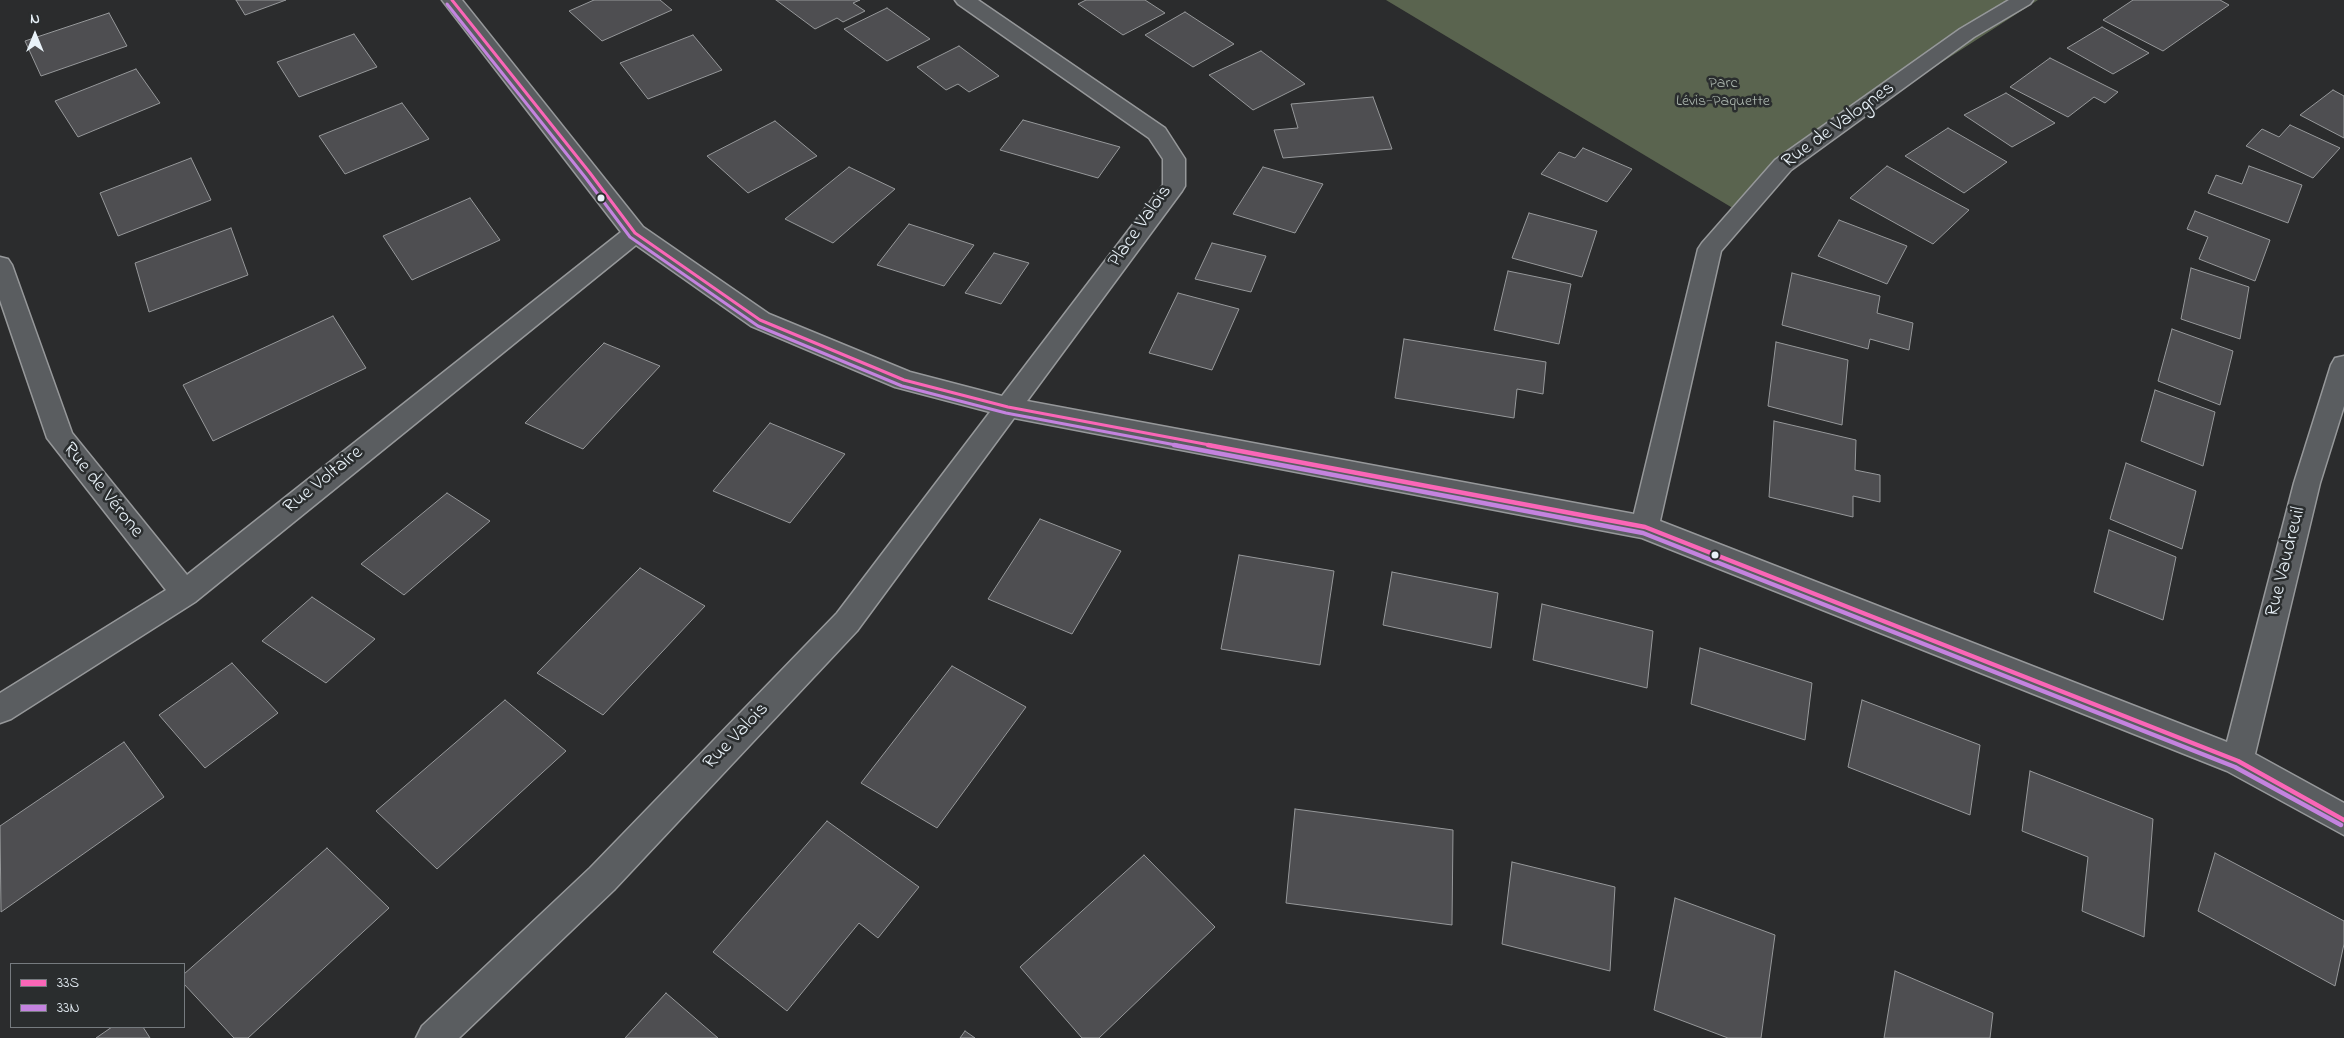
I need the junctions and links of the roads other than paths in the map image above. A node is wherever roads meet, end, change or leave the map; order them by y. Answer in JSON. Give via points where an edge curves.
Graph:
{"nodes":[{"id":1,"x":452,"y":0,"type":"edge"},
{"id":2,"x":965,"y":0,"type":"edge"},
{"id":3,"x":2023,"y":0,"type":"edge"},
{"id":4,"x":634,"y":233,"type":"junction"},
{"id":5,"x":0,"y":265,"type":"edge"},
{"id":6,"x":2344,"y":367,"type":"edge"},
{"id":7,"x":1008,"y":407,"type":"junction"},
{"id":8,"x":1645,"y":526,"type":"junction"},
{"id":9,"x":185,"y":593,"type":"junction"},
{"id":10,"x":0,"y":709,"type":"edge"},
{"id":11,"x":2238,"y":761,"type":"junction"},
{"id":12,"x":2344,"y":820,"type":"edge"},
{"id":13,"x":434,"y":1038,"type":"edge"}],
"edges":[{"from":1,"to":4,"type":"street"},
{"from":2,"to":7,"type":"street","name":"Place Valois","via":[[1157,133],[1174,159],[1174,186]]},
{"from":3,"to":8,"type":"street","name":"Rue de Valognes","via":[[1967,33],[1783,165],[1710,250]]},
{"from":4,"to":7,"type":"street","via":[[760,320],[904,380]]},
{"from":4,"to":9,"type":"street","name":"Rue Voltaire"},
{"from":5,"to":9,"type":"street","name":"Rue de Vérone","via":[[60,438]]},
{"from":6,"to":11,"type":"street","name":"Rue Vaudreuil","via":[[2307,483]]},
{"from":7,"to":8,"type":"street"},
{"from":7,"to":13,"type":"street","name":"Rue Valois","via":[[847,622],[602,879]]},
{"from":8,"to":11,"type":"street"},
{"from":9,"to":10,"type":"street","name":"Rue Voltaire"},
{"from":11,"to":12,"type":"street"}]}
